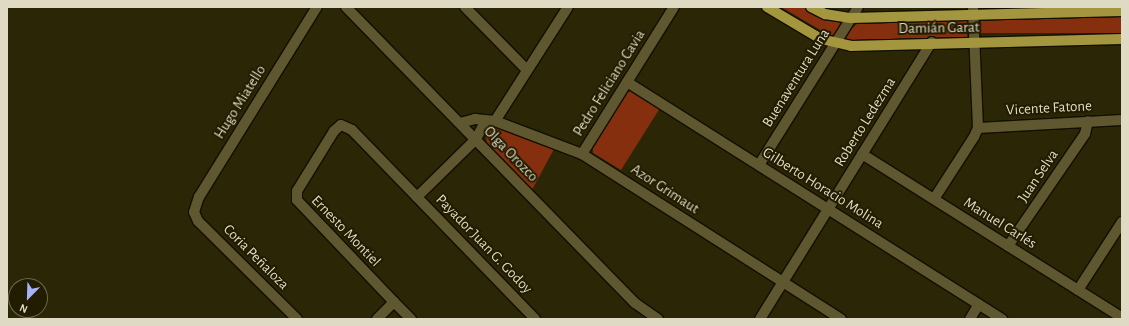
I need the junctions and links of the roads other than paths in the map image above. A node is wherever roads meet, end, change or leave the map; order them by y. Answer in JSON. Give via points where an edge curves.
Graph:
{"nodes":[{"id":1,"x":317,"y":7,"type":"edge"},
{"id":2,"x":346,"y":7,"type":"edge"},
{"id":3,"x":465,"y":7,"type":"edge"},
{"id":4,"x":568,"y":7,"type":"edge"},
{"id":5,"x":674,"y":7,"type":"edge"},
{"id":6,"x":767,"y":7,"type":"edge"},
{"id":7,"x":811,"y":7,"type":"edge"},
{"id":8,"x":858,"y":7,"type":"edge"},
{"id":9,"x":973,"y":11,"type":"edge"},
{"id":10,"x":1122,"y":11,"type":"edge"},
{"id":11,"x":851,"y":18,"type":"junction"},
{"id":12,"x":1122,"y":39,"type":"edge"},
{"id":13,"x":932,"y":42,"type":"junction"},
{"id":14,"x":974,"y":42,"type":"junction"},
{"id":15,"x":834,"y":44,"type":"junction"},
{"id":16,"x":527,"y":70,"type":"junction"},
{"id":17,"x":627,"y":82,"type":"junction"},
{"id":18,"x":491,"y":120,"type":"junction"},
{"id":19,"x":1122,"y":120,"type":"edge"},
{"id":20,"x":1088,"y":121,"type":"junction"},
{"id":21,"x":460,"y":122,"type":"junction"},
{"id":22,"x":978,"y":128,"type":"junction"},
{"id":23,"x":476,"y":140,"type":"junction"},
{"id":24,"x":582,"y":154,"type":"junction"},
{"id":25,"x":862,"y":154,"type":"junction"},
{"id":26,"x":759,"y":165,"type":"junction"},
{"id":27,"x":417,"y":197,"type":"junction"},
{"id":28,"x":934,"y":199,"type":"junction"},
{"id":29,"x":828,"y":209,"type":"junction"},
{"id":30,"x":194,"y":216,"type":"joint"},
{"id":31,"x":1122,"y":222,"type":"edge"},
{"id":32,"x":1008,"y":246,"type":"junction"},
{"id":33,"x":783,"y":282,"type":"junction"},
{"id":34,"x":1078,"y":290,"type":"junction"},
{"id":35,"x":394,"y":302,"type":"junction"},
{"id":36,"x":979,"y":304,"type":"junction"},
{"id":37,"x":642,"y":315,"type":"edge"},
{"id":38,"x":1122,"y":318,"type":"edge"},
{"id":39,"x":297,"y":319,"type":"edge"},
{"id":40,"x":377,"y":319,"type":"edge"},
{"id":41,"x":411,"y":319,"type":"edge"},
{"id":42,"x":535,"y":319,"type":"edge"},
{"id":43,"x":658,"y":319,"type":"edge"},
{"id":44,"x":760,"y":319,"type":"edge"},
{"id":45,"x":841,"y":319,"type":"edge"},
{"id":46,"x":970,"y":319,"type":"edge"},
{"id":47,"x":1002,"y":319,"type":"edge"}],
"edges":[{"from":1,"to":30,"type":"street","name":"Hugo Miatello","via":[[199,197]]},
{"from":2,"to":21,"type":"street","name":"Olga Orozco"},
{"from":3,"to":16,"type":"street"},
{"from":4,"to":16,"type":"street","name":"Payador Juan G. Godoy"},
{"from":5,"to":17,"type":"street","name":"Pedro Feliciano Cavia"},
{"from":6,"to":15,"type":"main road","name":"Damián Garat"},
{"from":7,"to":11,"type":"main road","name":"Damián Garat","via":[[825,14]]},
{"from":8,"to":11,"type":"street","name":"Buenaventura Luna"},
{"from":9,"to":10,"type":"main road","name":"Damián Garat"},
{"from":9,"to":11,"type":"main road","name":"Damián Garat"},
{"from":9,"to":14,"type":"street"},
{"from":11,"to":15,"type":"street","name":"Buenaventura Luna"},
{"from":12,"to":14,"type":"main road","name":"Damián Garat"},
{"from":13,"to":14,"type":"main road","name":"Damián Garat"},
{"from":13,"to":15,"type":"main road","name":"Damián Garat","via":[[851,46]]},
{"from":13,"to":25,"type":"street","name":"Roberto Ledezma"},
{"from":14,"to":22,"type":"street"},
{"from":15,"to":26,"type":"street","name":"Buenaventura Luna"},
{"from":16,"to":18,"type":"street","name":"Payador Juan G. Godoy"},
{"from":17,"to":24,"type":"street","name":"Pedro Feliciano Cavia"},
{"from":17,"to":26,"type":"street","name":"Gilberto Horacio Molina"},
{"from":18,"to":21,"type":"street","name":"Azor Grimaut","via":[[469,119]]},
{"from":18,"to":23,"type":"street","name":"Payador Juan G. Godoy"},
{"from":18,"to":24,"type":"street","name":"Azor Grimaut"},
{"from":19,"to":20,"type":"street","name":"Vicente Fatone"},
{"from":20,"to":22,"type":"street","name":"Vicente Fatone"},
{"from":20,"to":32,"type":"street","name":"Juan Selva","via":[[1085,134]]},
{"from":21,"to":23,"type":"street","name":"Olga Orozco"},
{"from":22,"to":28,"type":"street"},
{"from":23,"to":27,"type":"street","name":"Payador Juan G. Godoy"},
{"from":23,"to":37,"type":"street","name":"Olga Orozco"},
{"from":24,"to":33,"type":"street","name":"Azor Grimaut"},
{"from":25,"to":28,"type":"street","name":"Manuel Carlés"},
{"from":25,"to":29,"type":"street","name":"Roberto Ledezma"},
{"from":26,"to":29,"type":"street","name":"Gilberto Horacio Molina"},
{"from":27,"to":35,"type":"street","name":"Ernesto Montiel","via":[[345,126],[334,131],[296,196],[298,203]]},
{"from":27,"to":42,"type":"street","name":"Payador Juan G. Godoy"},
{"from":28,"to":32,"type":"street","name":"Manuel Carlés"},
{"from":29,"to":33,"type":"street","name":"Roberto Ledezma"},
{"from":29,"to":36,"type":"street","name":"Gilberto Horacio Molina"},
{"from":30,"to":39,"type":"street","name":"Coria Peñaloza"},
{"from":31,"to":34,"type":"street"},
{"from":32,"to":34,"type":"street","name":"Manuel Carlés"},
{"from":33,"to":44,"type":"street","name":"Roberto Ledezma"},
{"from":33,"to":45,"type":"street","name":"Azor Grimaut"},
{"from":34,"to":38,"type":"street","name":"Manuel Carlés"},
{"from":35,"to":40,"type":"street"},
{"from":35,"to":41,"type":"street"},
{"from":36,"to":46,"type":"street"},
{"from":36,"to":47,"type":"street","name":"Gilberto Horacio Molina"},
{"from":37,"to":43,"type":"street","name":"Olga Orozco"}]}
